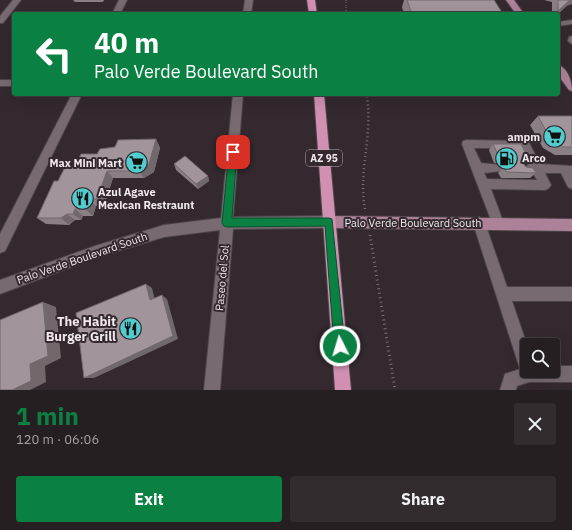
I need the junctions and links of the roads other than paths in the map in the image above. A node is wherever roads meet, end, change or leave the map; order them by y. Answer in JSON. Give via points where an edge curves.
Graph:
{"nodes":[{"id":1,"x":17,"y":0,"type":"edge"},
{"id":2,"x":123,"y":0,"type":"edge"},
{"id":3,"x":249,"y":0,"type":"edge"},
{"id":4,"x":312,"y":0,"type":"edge"},
{"id":5,"x":510,"y":0,"type":"edge"},
{"id":6,"x":117,"y":12,"type":"edge"},
{"id":7,"x":247,"y":12,"type":"edge"},
{"id":8,"x":313,"y":12,"type":"edge"},
{"id":9,"x":519,"y":12,"type":"edge"},
{"id":10,"x":0,"y":21,"type":"edge"},
{"id":11,"x":572,"y":22,"type":"edge"},
{"id":12,"x":560,"y":24,"type":"edge"},
{"id":13,"x":560,"y":71,"type":"edge"},
{"id":14,"x":0,"y":83,"type":"edge"},
{"id":15,"x":12,"y":84,"type":"edge"},
{"id":16,"x":572,"y":88,"type":"edge"},
{"id":17,"x":76,"y":96,"type":"edge"},
{"id":18,"x":238,"y":96,"type":"edge"},
{"id":19,"x":319,"y":96,"type":"edge"},
{"id":20,"x":477,"y":168,"type":"junction"},
{"id":21,"x":496,"y":168,"type":"dead end"},
{"id":22,"x":531,"y":168,"type":"junction"},
{"id":23,"x":568,"y":170,"type":"edge"},
{"id":24,"x":483,"y":184,"type":"junction"},
{"id":25,"x":572,"y":184,"type":"edge"},
{"id":26,"x":329,"y":222,"type":"junction"},
{"id":27,"x":227,"y":223,"type":"junction"},
{"id":28,"x":479,"y":224,"type":"junction"},
{"id":29,"x":498,"y":224,"type":"junction"},
{"id":30,"x":572,"y":225,"type":"edge"},
{"id":31,"x":0,"y":247,"type":"edge"},
{"id":32,"x":0,"y":287,"type":"edge"},
{"id":33,"x":502,"y":294,"type":"junction"},
{"id":34,"x":572,"y":294,"type":"edge"},
{"id":35,"x":520,"y":347,"type":"edge"},
{"id":36,"x":560,"y":373,"type":"edge"},
{"id":37,"x":572,"y":374,"type":"edge"},
{"id":38,"x":520,"y":375,"type":"edge"},
{"id":39,"x":212,"y":390,"type":"edge"},
{"id":40,"x":343,"y":390,"type":"edge"},
{"id":41,"x":508,"y":390,"type":"edge"}],
"edges":[{"from":1,"to":10,"type":"street"},
{"from":2,"to":6,"type":"street"},
{"from":3,"to":7,"type":"street"},
{"from":4,"to":8,"type":"highway"},
{"from":5,"to":9,"type":"main road"},
{"from":11,"to":12,"type":"street"},
{"from":13,"to":16,"type":"main road"},
{"from":14,"to":15,"type":"street"},
{"from":17,"to":31,"type":"street"},
{"from":18,"to":27,"type":"street","name":"Paseo del Sol"},
{"from":19,"to":26,"type":"highway","number":"AZ 95"},
{"from":20,"to":21,"type":"street"},
{"from":20,"to":22,"type":"street","via":[[468,144],[524,144]]},
{"from":20,"to":24,"type":"street"},
{"from":22,"to":23,"type":"street"},
{"from":22,"to":24,"type":"street","via":[[545,184]]},
{"from":23,"to":25,"type":"street"},
{"from":24,"to":29,"type":"street"},
{"from":26,"to":27,"type":"street","name":"Palo Verde Boulevard South"},
{"from":26,"to":28,"type":"main road","name":"Palo Verde Boulevard South"},
{"from":26,"to":40,"type":"highway","number":"AZ 95"},
{"from":27,"to":32,"type":"street","name":"Palo Verde Boulevard South","via":[[164,231],[95,252]]},
{"from":27,"to":39,"type":"street","name":"Paseo del Sol"},
{"from":28,"to":29,"type":"main road","name":"Palo Verde Boulevard South"},
{"from":28,"to":33,"type":"street"},
{"from":29,"to":30,"type":"main road","name":"Palo Verde Boulevard South"},
{"from":33,"to":34,"type":"street"},
{"from":33,"to":35,"type":"street"},
{"from":36,"to":37,"type":"street"},
{"from":38,"to":41,"type":"street","via":[[511,380]]}]}
